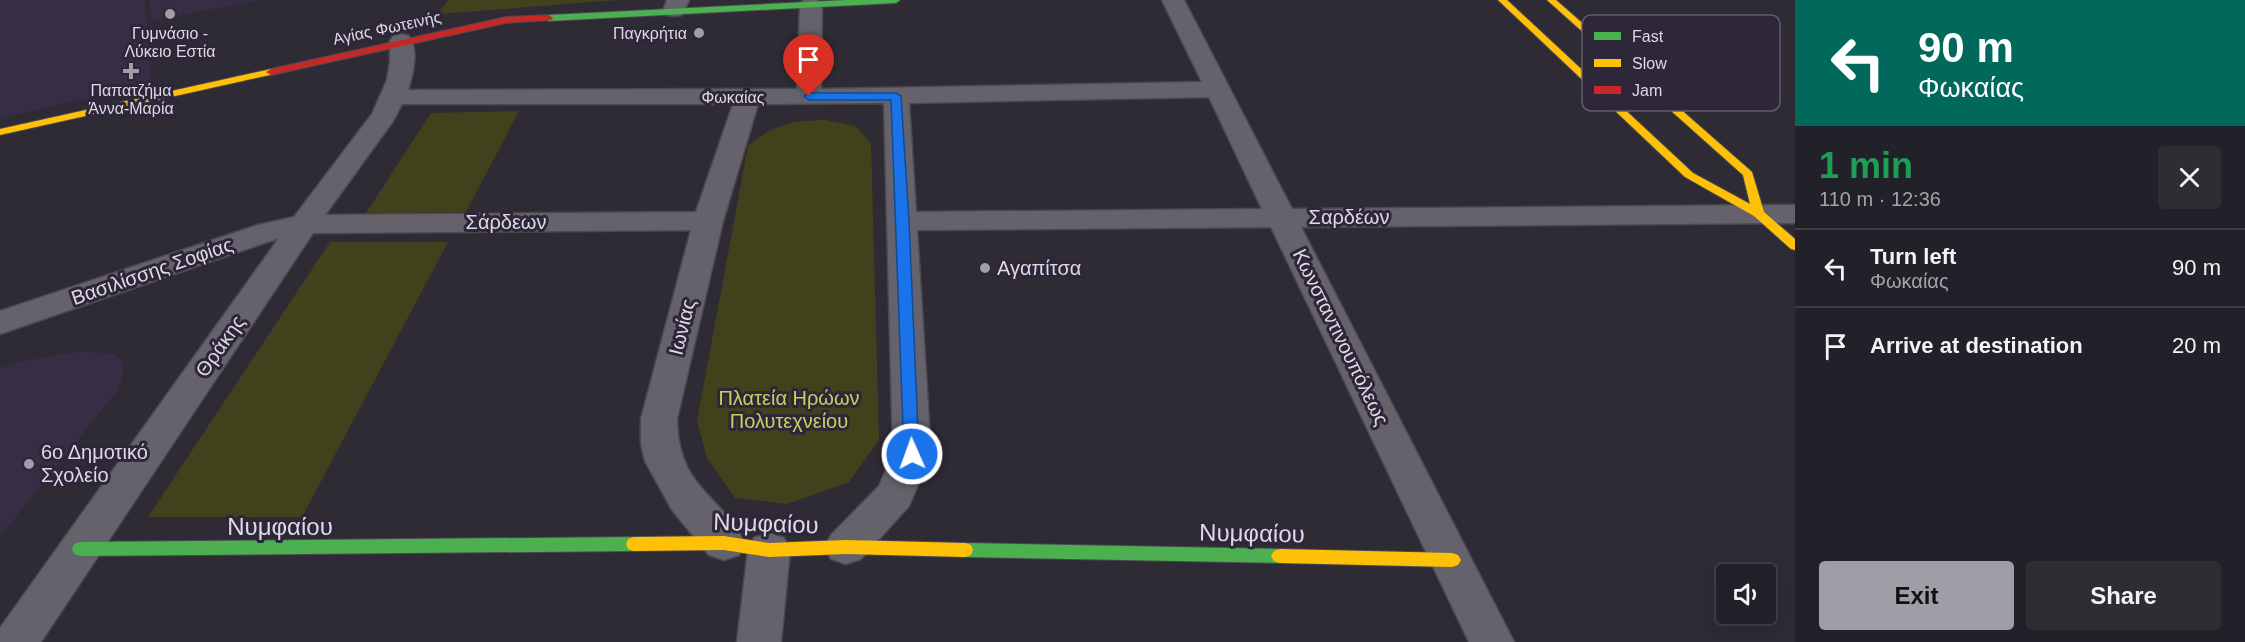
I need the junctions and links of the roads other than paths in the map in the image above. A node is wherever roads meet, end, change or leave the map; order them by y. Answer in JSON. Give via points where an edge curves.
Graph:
{"nodes":[{"id":1,"x":896,"y":0,"type":"edge"},
{"id":2,"x":1173,"y":0,"type":"edge"},
{"id":3,"x":1502,"y":0,"type":"edge"},
{"id":4,"x":1551,"y":0,"type":"edge"},
{"id":5,"x":676,"y":5,"type":"edge"},
{"id":6,"x":812,"y":5,"type":"junction"},
{"id":7,"x":1582,"y":27,"type":"edge"},
{"id":8,"x":401,"y":41,"type":"junction"},
{"id":9,"x":1582,"y":75,"type":"edge"},
{"id":10,"x":1217,"y":89,"type":"junction"},
{"id":11,"x":809,"y":96,"type":"junction"},
{"id":12,"x":896,"y":96,"type":"junction"},
{"id":13,"x":393,"y":97,"type":"junction"},
{"id":14,"x":748,"y":97,"type":"junction"},
{"id":15,"x":1621,"y":111,"type":"edge"},
{"id":16,"x":1677,"y":111,"type":"edge"},
{"id":17,"x":0,"y":132,"type":"edge"},
{"id":18,"x":1758,"y":213,"type":"junction"},
{"id":19,"x":1795,"y":214,"type":"edge"},
{"id":20,"x":1281,"y":217,"type":"junction"},
{"id":21,"x":708,"y":221,"type":"junction"},
{"id":22,"x":903,"y":221,"type":"junction"},
{"id":23,"x":304,"y":224,"type":"junction"},
{"id":24,"x":1795,"y":246,"type":"edge"},
{"id":25,"x":0,"y":323,"type":"edge"},
{"id":26,"x":724,"y":543,"type":"junction"},
{"id":27,"x":846,"y":547,"type":"junction"},
{"id":28,"x":80,"y":549,"type":"junction"},
{"id":29,"x":769,"y":550,"type":"junction"},
{"id":30,"x":1452,"y":560,"type":"junction"},
{"id":31,"x":16,"y":642,"type":"edge"},
{"id":32,"x":759,"y":642,"type":"edge"},
{"id":33,"x":1492,"y":642,"type":"edge"}],
"edges":[{"from":1,"to":6,"type":"street","name":"Αγίας Φωτεινής"},
{"from":2,"to":10,"type":"street","name":"Κωνσταντινουπόλεως"},
{"from":3,"to":9,"type":"street"},
{"from":4,"to":7,"type":"street"},
{"from":5,"to":6,"type":"street","name":"Αγίας Φωτεινής"},
{"from":5,"to":8,"type":"street","name":"Αγίας Φωτεινής","via":[[506,20]]},
{"from":6,"to":11,"type":"street"},
{"from":8,"to":13,"type":"street","name":"Θράκης","via":[[400,74]]},
{"from":8,"to":17,"type":"street","name":"Αγίας Φωτεινής"},
{"from":10,"to":12,"type":"street","name":"Φωκαίας"},
{"from":10,"to":20,"type":"street","name":"Κωνσταντινουπόλεως"},
{"from":11,"to":12,"type":"street","name":"Φωκαίας"},
{"from":11,"to":14,"type":"street","name":"Φωκαίας"},
{"from":12,"to":22,"type":"street"},
{"from":13,"to":14,"type":"street","name":"Φωκαίας"},
{"from":13,"to":23,"type":"street","name":"Θράκης","via":[[384,116]]},
{"from":14,"to":21,"type":"street","name":"Ιωνίας"},
{"from":15,"to":18,"type":"street","via":[[1689,175]]},
{"from":16,"to":18,"type":"street","via":[[1748,174]]},
{"from":18,"to":19,"type":"street","name":"Σαρδέων"},
{"from":18,"to":20,"type":"street","name":"Σαρδέων"},
{"from":18,"to":24,"type":"street"},
{"from":20,"to":22,"type":"street","name":"Σαρδέων"},
{"from":20,"to":30,"type":"street","name":"Κωνσταντινουπόλεως"},
{"from":21,"to":23,"type":"street","name":"Σάρδεων"},
{"from":21,"to":26,"type":"street","name":"Ιωνίας","via":[[659,429],[660,447],[672,477],[687,501]]},
{"from":22,"to":27,"type":"street","via":[[912,454],[895,495]]},
{"from":23,"to":25,"type":"street","name":"Βασιλίσσης Σοφίας","via":[[268,231]]},
{"from":23,"to":28,"type":"street","name":"Θράκης"},
{"from":26,"to":28,"type":"street","name":"Νυμφαίου"},
{"from":26,"to":29,"type":"street","name":"Νυμφαίου"},
{"from":27,"to":29,"type":"street","name":"Νυμφαίου"},
{"from":27,"to":30,"type":"street","name":"Νυμφαίου"},
{"from":28,"to":31,"type":"street","name":"Θράκης"},
{"from":29,"to":32,"type":"street"},
{"from":30,"to":33,"type":"street","name":"Κωνσταντινουπόλεως"}]}
